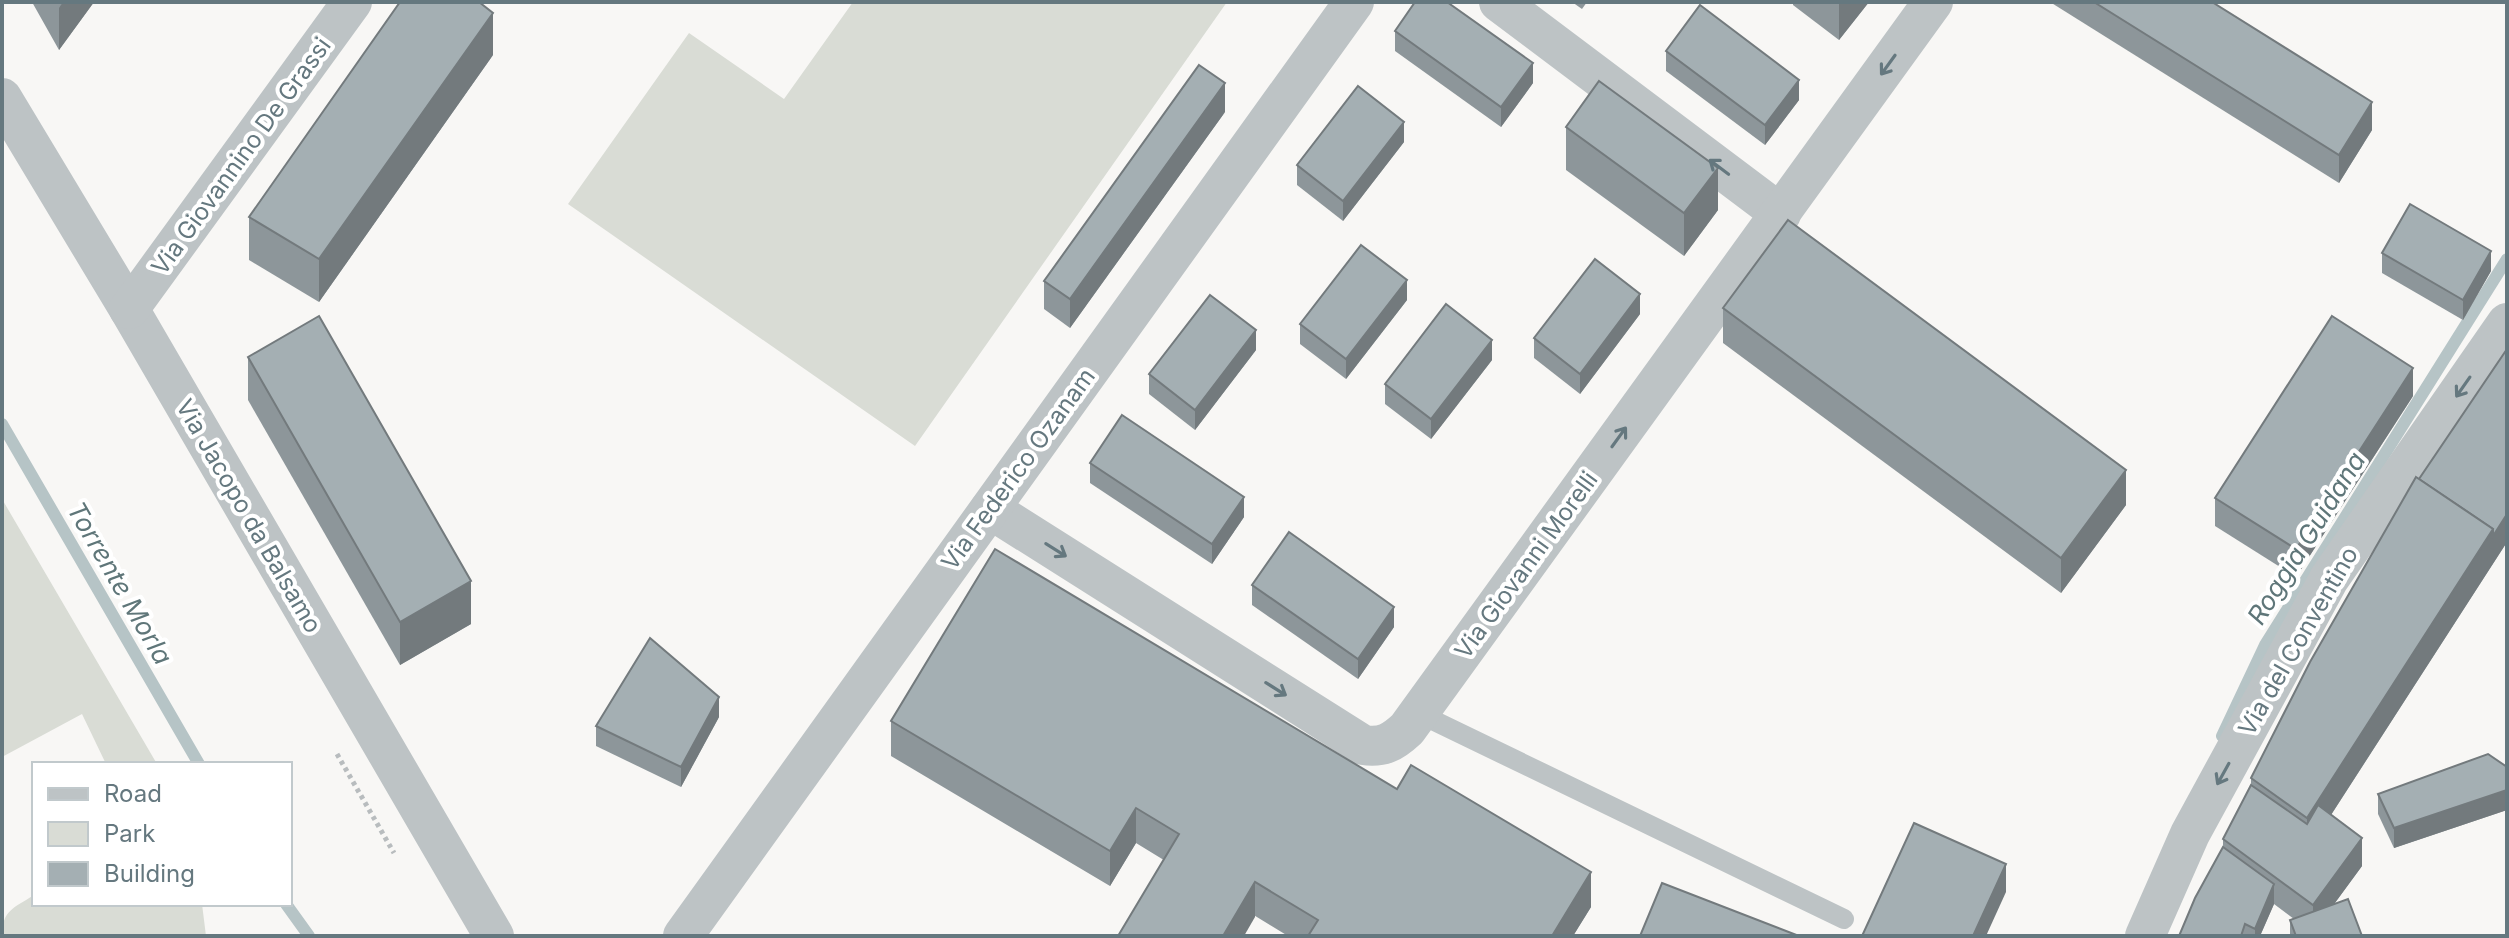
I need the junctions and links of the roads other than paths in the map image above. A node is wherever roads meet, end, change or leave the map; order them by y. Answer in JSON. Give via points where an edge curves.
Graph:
{"nodes":[{"id":1,"x":352,"y":2,"type":"edge"},
{"id":2,"x":1354,"y":2,"type":"edge"},
{"id":3,"x":1499,"y":2,"type":"edge"},
{"id":4,"x":1933,"y":2,"type":"edge"},
{"id":5,"x":2,"y":98,"type":"edge"},
{"id":6,"x":1781,"y":214,"type":"junction"},
{"id":7,"x":129,"y":309,"type":"junction"},
{"id":8,"x":2507,"y":323,"type":"edge"},
{"id":9,"x":990,"y":509,"type":"junction"},
{"id":10,"x":1418,"y":713,"type":"junction"},
{"id":11,"x":1844,"y":919,"type":"dead end"},
{"id":12,"x":494,"y":936,"type":"edge"},
{"id":13,"x":683,"y":936,"type":"edge"},
{"id":14,"x":2145,"y":936,"type":"edge"}],
"edges":[{"from":1,"to":7,"type":"street","name":"Via Giovannino De Grassi"},
{"from":2,"to":9,"type":"street","name":"Via Federico Ozanam"},
{"from":6,"to":3,"type":"street","one_way":true},
{"from":4,"to":6,"type":"street","name":"Via Giovanni Morelli","one_way":true},
{"from":5,"to":7,"type":"street","name":"Via Jacopo da Balsamo"},
{"from":10,"to":6,"type":"street","name":"Via Giovanni Morelli","one_way":true},
{"from":7,"to":12,"type":"street","name":"Via Jacopo da Balsamo"},
{"from":8,"to":14,"type":"street","name":"Via del Conventino","one_way":true,"via":[[2329,579],[2190,834]]},
{"from":9,"to":10,"type":"street","name":"Via Giovanni Morelli","one_way":true,"via":[[1363,745],[1377,747],[1395,740]]},
{"from":9,"to":13,"type":"street","name":"Via Federico Ozanam"},
{"from":10,"to":11,"type":"lane"}]}
